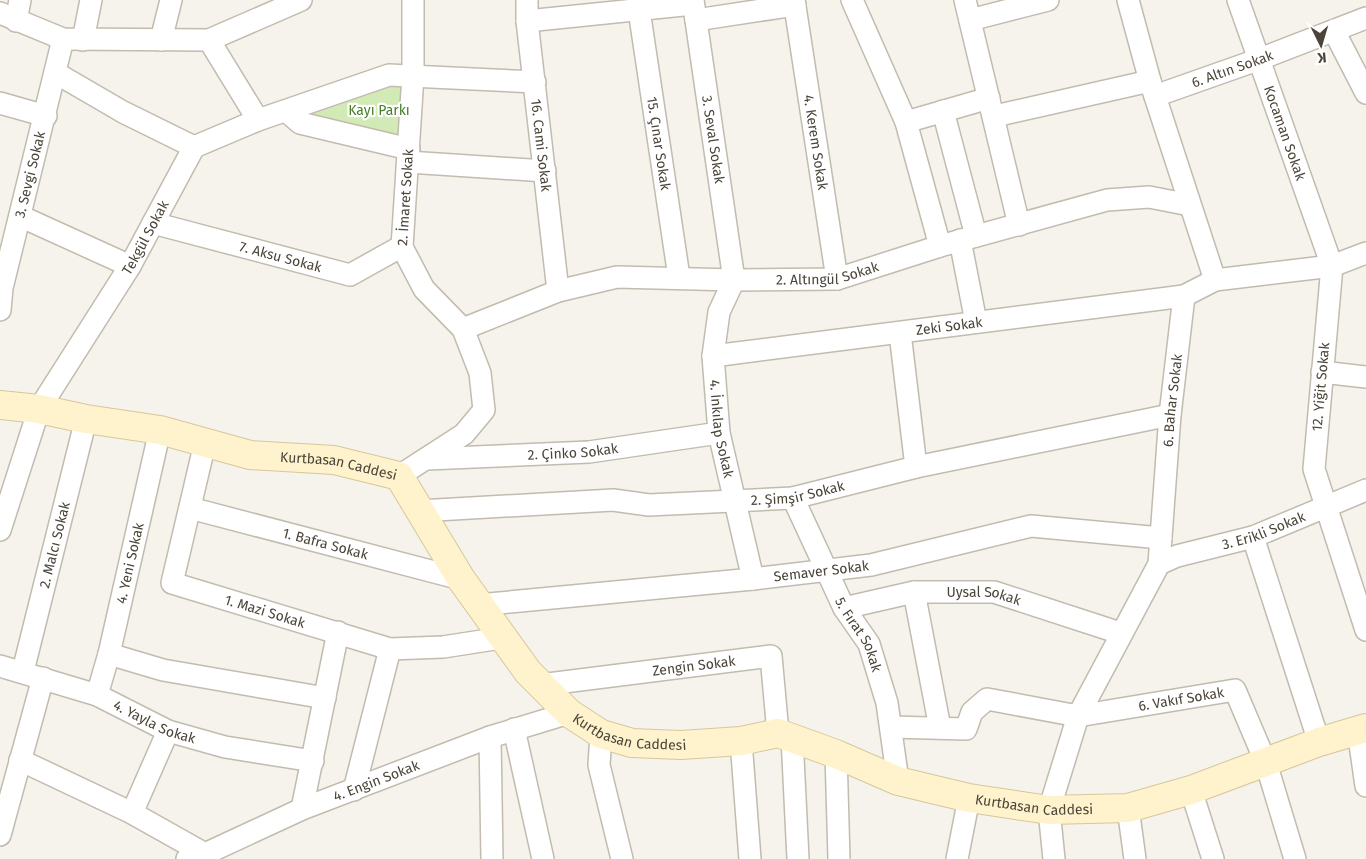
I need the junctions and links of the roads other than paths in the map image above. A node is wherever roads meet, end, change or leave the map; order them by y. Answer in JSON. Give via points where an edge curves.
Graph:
{"nodes":[{"id":1,"x":20,"y":0,"type":"edge"},
{"id":2,"x":91,"y":0,"type":"edge"},
{"id":3,"x":171,"y":0,"type":"edge"},
{"id":4,"x":301,"y":0,"type":"edge"},
{"id":5,"x":413,"y":0,"type":"edge"},
{"id":6,"x":527,"y":0,"type":"edge"},
{"id":7,"x":852,"y":0,"type":"edge"},
{"id":8,"x":1048,"y":0,"type":"edge"},
{"id":9,"x":1128,"y":0,"type":"edge"},
{"id":10,"x":1238,"y":0,"type":"edge"},
{"id":11,"x":794,"y":2,"type":"edge"},
{"id":12,"x":279,"y":5,"type":"edge"},
{"id":13,"x":694,"y":8,"type":"edge"},
{"id":14,"x":639,"y":10,"type":"junction"},
{"id":15,"x":968,"y":10,"type":"edge"},
{"id":16,"x":8,"y":17,"type":"edge"},
{"id":17,"x":1366,"y":18,"type":"edge"},
{"id":18,"x":527,"y":21,"type":"junction"},
{"id":19,"x":1334,"y":31,"type":"junction"},
{"id":20,"x":73,"y":40,"type":"junction"},
{"id":21,"x":161,"y":40,"type":"junction"},
{"id":22,"x":209,"y":40,"type":"junction"},
{"id":23,"x":1260,"y":59,"type":"junction"},
{"id":24,"x":56,"y":73,"type":"junction"},
{"id":25,"x":413,"y":75,"type":"junction"},
{"id":26,"x":535,"y":82,"type":"junction"},
{"id":27,"x":1152,"y":88,"type":"junction"},
{"id":28,"x":1366,"y":92,"type":"edge"},
{"id":29,"x":1,"y":108,"type":"edge"},
{"id":30,"x":992,"y":108,"type":"junction"},
{"id":31,"x":286,"y":111,"type":"junction"},
{"id":32,"x":943,"y":111,"type":"junction"},
{"id":33,"x":46,"y":116,"type":"junction"},
{"id":34,"x":258,"y":120,"type":"junction"},
{"id":35,"x":906,"y":122,"type":"junction"},
{"id":36,"x":194,"y":147,"type":"junction"},
{"id":37,"x":408,"y":155,"type":"junction"},
{"id":38,"x":545,"y":171,"type":"junction"},
{"id":39,"x":1190,"y":205,"type":"junction"},
{"id":40,"x":20,"y":216,"type":"junction"},
{"id":41,"x":153,"y":223,"type":"junction"},
{"id":42,"x":1019,"y":225,"type":"junction"},
{"id":43,"x":958,"y":241,"type":"junction"},
{"id":44,"x":402,"y":246,"type":"junction"},
{"id":45,"x":1366,"y":253,"type":"edge"},
{"id":46,"x":130,"y":266,"type":"junction"},
{"id":47,"x":1332,"y":266,"type":"junction"},
{"id":48,"x":679,"y":277,"type":"junction"},
{"id":49,"x":837,"y":279,"type":"junction"},
{"id":50,"x":734,"y":280,"type":"junction"},
{"id":51,"x":1215,"y":280,"type":"junction"},
{"id":52,"x":558,"y":291,"type":"junction"},
{"id":53,"x":1184,"y":296,"type":"junction"},
{"id":54,"x":0,"y":310,"type":"edge"},
{"id":55,"x":976,"y":322,"type":"junction"},
{"id":56,"x":463,"y":329,"type":"junction"},
{"id":57,"x":900,"y":333,"type":"junction"},
{"id":58,"x":713,"y":356,"type":"junction"},
{"id":59,"x":1322,"y":372,"type":"junction"},
{"id":60,"x":1366,"y":377,"type":"edge"},
{"id":61,"x":0,"y":405,"type":"edge"},
{"id":62,"x":39,"y":409,"type":"junction"},
{"id":63,"x":1170,"y":415,"type":"junction"},
{"id":64,"x":86,"y":419,"type":"junction"},
{"id":65,"x":160,"y":430,"type":"junction"},
{"id":66,"x":719,"y":433,"type":"junction"},
{"id":67,"x":206,"y":443,"type":"junction"},
{"id":68,"x":426,"y":459,"type":"junction"},
{"id":69,"x":916,"y":467,"type":"junction"},
{"id":70,"x":399,"y":476,"type":"junction"},
{"id":71,"x":1366,"y":490,"type":"edge"},
{"id":72,"x":793,"y":498,"type":"junction"},
{"id":73,"x":734,"y":502,"type":"junction"},
{"id":74,"x":1327,"y":506,"type":"junction"},
{"id":75,"x":190,"y":508,"type":"junction"},
{"id":76,"x":419,"y":511,"type":"junction"},
{"id":77,"x":1,"y":526,"type":"edge"},
{"id":78,"x":1254,"y":537,"type":"junction"},
{"id":79,"x":1160,"y":538,"type":"junction"},
{"id":80,"x":1158,"y":564,"type":"junction"},
{"id":81,"x":825,"y":569,"type":"junction"},
{"id":82,"x":461,"y":579,"type":"junction"},
{"id":83,"x":753,"y":579,"type":"junction"},
{"id":84,"x":914,"y":592,"type":"junction"},
{"id":85,"x":478,"y":605,"type":"junction"},
{"id":86,"x":844,"y":608,"type":"junction"},
{"id":87,"x":1366,"y":630,"type":"edge"},
{"id":88,"x":338,"y":632,"type":"junction"},
{"id":89,"x":1120,"y":633,"type":"junction"},
{"id":90,"x":501,"y":638,"type":"junction"},
{"id":91,"x":390,"y":649,"type":"junction"},
{"id":92,"x":109,"y":654,"type":"junction"},
{"id":93,"x":0,"y":666,"type":"edge"},
{"id":94,"x":23,"y":671,"type":"junction"},
{"id":95,"x":43,"y":678,"type":"junction"},
{"id":96,"x":540,"y":685,"type":"junction"},
{"id":97,"x":97,"y":695,"type":"junction"},
{"id":98,"x":325,"y":698,"type":"junction"},
{"id":99,"x":569,"y":713,"type":"junction"},
{"id":100,"x":1078,"y":716,"type":"junction"},
{"id":101,"x":891,"y":727,"type":"junction"},
{"id":102,"x":940,"y":728,"type":"junction"},
{"id":103,"x":514,"y":729,"type":"junction"},
{"id":104,"x":1362,"y":729,"type":"edge"},
{"id":105,"x":168,"y":731,"type":"junction"},
{"id":106,"x":601,"y":734,"type":"junction"},
{"id":107,"x":785,"y":735,"type":"junction"},
{"id":108,"x":490,"y":737,"type":"junction"},
{"id":109,"x":740,"y":740,"type":"junction"},
{"id":110,"x":1319,"y":742,"type":"junction"},
{"id":111,"x":836,"y":754,"type":"junction"},
{"id":112,"x":20,"y":760,"type":"junction"},
{"id":113,"x":313,"y":761,"type":"junction"},
{"id":114,"x":1266,"y":763,"type":"junction"},
{"id":115,"x":898,"y":781,"type":"junction"},
{"id":116,"x":1366,"y":786,"type":"edge"},
{"id":117,"x":354,"y":790,"type":"junction"},
{"id":118,"x":1191,"y":790,"type":"junction"},
{"id":119,"x":969,"y":798,"type":"junction"},
{"id":120,"x":1128,"y":808,"type":"junction"},
{"id":121,"x":302,"y":810,"type":"junction"},
{"id":122,"x":1049,"y":810,"type":"junction"},
{"id":123,"x":132,"y":813,"type":"junction"},
{"id":124,"x":0,"y":835,"type":"edge"},
{"id":125,"x":196,"y":857,"type":"edge"},
{"id":126,"x":492,"y":859,"type":"edge"},
{"id":127,"x":543,"y":859,"type":"edge"},
{"id":128,"x":622,"y":859,"type":"edge"},
{"id":129,"x":750,"y":859,"type":"edge"},
{"id":130,"x":798,"y":859,"type":"edge"},
{"id":131,"x":839,"y":859,"type":"edge"},
{"id":132,"x":957,"y":859,"type":"edge"},
{"id":133,"x":1054,"y":859,"type":"edge"},
{"id":134,"x":1135,"y":859,"type":"edge"},
{"id":135,"x":1213,"y":859,"type":"edge"},
{"id":136,"x":1295,"y":859,"type":"edge"}],
"edges":[{"from":1,"to":16,"type":"street"},
{"from":2,"to":20,"type":"street","name":"3. Sevgi Sokak"},
{"from":3,"to":21,"type":"street"},
{"from":4,"to":12,"type":"street"},
{"from":5,"to":25,"type":"street","name":"2. İmaret Sokak"},
{"from":6,"to":18,"type":"street","name":"16. Cami Sokak"},
{"from":7,"to":35,"type":"street"},
{"from":8,"to":15,"type":"street"},
{"from":9,"to":27,"type":"street"},
{"from":10,"to":23,"type":"street","name":"Kocaman Sokak"},
{"from":11,"to":13,"type":"street","name":"4. Kerem Sokak"},
{"from":11,"to":49,"type":"street","name":"4. Kerem Sokak"},
{"from":12,"to":22,"type":"street"},
{"from":13,"to":14,"type":"street","name":"4. Kerem Sokak"},
{"from":13,"to":50,"type":"street","name":"3. Seval Sokak"},
{"from":14,"to":18,"type":"street","name":"4. Kerem Sokak"},
{"from":14,"to":48,"type":"street","name":"15. Çınar Sokak"},
{"from":15,"to":30,"type":"street"},
{"from":16,"to":20,"type":"street"},
{"from":17,"to":19,"type":"street","name":"6. Altın Sokak"},
{"from":18,"to":26,"type":"street","name":"16. Cami Sokak"},
{"from":19,"to":23,"type":"street","name":"6. Altın Sokak"},
{"from":19,"to":28,"type":"street"},
{"from":20,"to":21,"type":"street"},
{"from":20,"to":24,"type":"street","name":"3. Sevgi Sokak"},
{"from":21,"to":22,"type":"street"},
{"from":22,"to":34,"type":"street"},
{"from":23,"to":27,"type":"street","name":"6. Altın Sokak"},
{"from":23,"to":47,"type":"street","name":"Kocaman Sokak"},
{"from":24,"to":33,"type":"street","name":"3. Sevgi Sokak"},
{"from":24,"to":36,"type":"street","via":[[123,112]]},
{"from":25,"to":26,"type":"street"},
{"from":25,"to":31,"type":"street","via":[[389,75]]},
{"from":25,"to":37,"type":"street","name":"2. İmaret Sokak"},
{"from":26,"to":38,"type":"street","name":"16. Cami Sokak"},
{"from":27,"to":30,"type":"street","name":"6. Altın Sokak"},
{"from":27,"to":39,"type":"street"},
{"from":29,"to":33,"type":"street"},
{"from":30,"to":32,"type":"street","name":"6. Altın Sokak"},
{"from":30,"to":42,"type":"street"},
{"from":31,"to":34,"type":"street"},
{"from":31,"to":37,"type":"street","via":[[300,123]]},
{"from":32,"to":35,"type":"street","name":"6. Altın Sokak"},
{"from":32,"to":43,"type":"street"},
{"from":33,"to":40,"type":"street","name":"3. Sevgi Sokak"},
{"from":34,"to":36,"type":"street"},
{"from":35,"to":43,"type":"street"},
{"from":36,"to":41,"type":"street","name":"Tekgül Sokak"},
{"from":37,"to":38,"type":"street"},
{"from":37,"to":44,"type":"street","name":"2. İmaret Sokak"},
{"from":38,"to":52,"type":"street","name":"16. Cami Sokak"},
{"from":39,"to":42,"type":"street","name":"2. Altıngül Sokak","via":[[1149,197],[1107,200]]},
{"from":39,"to":51,"type":"street"},
{"from":40,"to":46,"type":"street"},
{"from":40,"to":54,"type":"street","name":"3. Sevgi Sokak","via":[[2,288]]},
{"from":41,"to":44,"type":"street","name":"7. Aksu Sokak","via":[[350,275]]},
{"from":41,"to":46,"type":"street","name":"Tekgül Sokak"},
{"from":42,"to":43,"type":"street","name":"2. Altıngül Sokak"},
{"from":43,"to":49,"type":"street","name":"2. Altıngül Sokak"},
{"from":43,"to":55,"type":"street"},
{"from":44,"to":56,"type":"street","name":"2. İmaret Sokak","via":[[424,289]]},
{"from":45,"to":47,"type":"street"},
{"from":46,"to":62,"type":"street","name":"Tekgül Sokak"},
{"from":47,"to":51,"type":"street"},
{"from":47,"to":59,"type":"street","name":"12. Yiğit Sokak"},
{"from":48,"to":50,"type":"street","name":"2. Altıngül Sokak"},
{"from":48,"to":52,"type":"street","name":"2. Altıngül Sokak","via":[[617,277]]},
{"from":49,"to":50,"type":"street","name":"2. Altıngül Sokak"},
{"from":50,"to":58,"type":"street","name":"4. İnkılap Sokak","via":[[719,312]]},
{"from":51,"to":53,"type":"street"},
{"from":52,"to":56,"type":"street","name":"2. Altıngül Sokak"},
{"from":53,"to":55,"type":"street","name":"Zeki Sokak"},
{"from":53,"to":63,"type":"street","name":"6. Bahar Sokak"},
{"from":55,"to":57,"type":"street","name":"Zeki Sokak"},
{"from":56,"to":68,"type":"street","name":"2. İmaret Sokak","via":[[480,373],[484,410],[464,434]]},
{"from":57,"to":58,"type":"street","name":"Zeki Sokak"},
{"from":57,"to":69,"type":"street"},
{"from":58,"to":66,"type":"street","name":"4. İnkılap Sokak"},
{"from":59,"to":60,"type":"street"},
{"from":59,"to":74,"type":"street","name":"12. Yiğit Sokak","via":[[1314,470]]},
{"from":61,"to":62,"type":"main road","name":"Kurtbasan Caddesi"},
{"from":62,"to":64,"type":"main road","name":"Kurtbasan Caddesi"},
{"from":62,"to":77,"type":"street","name":"Tekgül Sokak"},
{"from":63,"to":69,"type":"street","name":"2. Şimşir Sokak"},
{"from":63,"to":79,"type":"street","name":"6. Bahar Sokak"},
{"from":64,"to":65,"type":"main road","name":"Kurtbasan Caddesi"},
{"from":64,"to":94,"type":"street","name":"2. Malcı Sokak"},
{"from":65,"to":67,"type":"main road","name":"Kurtbasan Caddesi"},
{"from":65,"to":92,"type":"street","name":"4. Yeni Sokak"},
{"from":66,"to":68,"type":"street","name":"2. Çinko Sokak","via":[[589,452]]},
{"from":66,"to":73,"type":"street","name":"4. İnkılap Sokak"},
{"from":67,"to":70,"type":"main road","name":"Kurtbasan Caddesi","via":[[250,455],[334,460]]},
{"from":67,"to":75,"type":"street","name":"1. Mazi Sokak"},
{"from":68,"to":70,"type":"street","name":"2. İmaret Sokak"},
{"from":69,"to":72,"type":"street","name":"2. Şimşir Sokak"},
{"from":70,"to":76,"type":"main road","name":"Kurtbasan Caddesi"},
{"from":71,"to":74,"type":"street","name":"3. Erikli Sokak"},
{"from":72,"to":73,"type":"street","name":"2. Şimşir Sokak"},
{"from":72,"to":81,"type":"street","name":"5. Fırat Sokak"},
{"from":73,"to":76,"type":"street","name":"2. Şimşir Sokak","via":[[649,505],[613,500]]},
{"from":73,"to":83,"type":"street","name":"4. İnkılap Sokak"},
{"from":74,"to":78,"type":"street","name":"3. Erikli Sokak"},
{"from":74,"to":87,"type":"street","name":"12. Yiğit Sokak"},
{"from":75,"to":82,"type":"street","name":"1. Bafra Sokak"},
{"from":75,"to":88,"type":"street","name":"1. Mazi Sokak","via":[[172,583]]},
{"from":76,"to":82,"type":"main road","name":"Kurtbasan Caddesi"},
{"from":78,"to":80,"type":"street","name":"3. Erikli Sokak","via":[[1177,556]]},
{"from":78,"to":110,"type":"street"},
{"from":79,"to":80,"type":"street","name":"6. Bahar Sokak"},
{"from":79,"to":81,"type":"street","name":"Semaver Sokak","via":[[1031,526],[871,565]]},
{"from":80,"to":89,"type":"street","name":"6. Bahar Sokak"},
{"from":81,"to":83,"type":"street","name":"Semaver Sokak"},
{"from":81,"to":86,"type":"street","name":"5. Fırat Sokak"},
{"from":82,"to":85,"type":"main road","name":"Kurtbasan Caddesi"},
{"from":83,"to":85,"type":"street","name":"Semaver Sokak"},
{"from":84,"to":86,"type":"street","name":"Uysal Sokak"},
{"from":84,"to":89,"type":"street","name":"Uysal Sokak","via":[[994,592]]},
{"from":84,"to":102,"type":"street"},
{"from":85,"to":90,"type":"main road","name":"Kurtbasan Caddesi"},
{"from":86,"to":101,"type":"street","name":"5. Fırat Sokak","via":[[869,644]]},
{"from":88,"to":91,"type":"street","name":"1. Mazi Sokak"},
{"from":88,"to":98,"type":"street"},
{"from":89,"to":100,"type":"street","name":"6. Bahar Sokak"},
{"from":90,"to":91,"type":"street","name":"1. Mazi Sokak","via":[[443,648]]},
{"from":90,"to":96,"type":"main road","name":"Kurtbasan Caddesi"},
{"from":91,"to":117,"type":"street"},
{"from":92,"to":97,"type":"street","name":"4. Yeni Sokak"},
{"from":92,"to":98,"type":"street","via":[[163,670]]},
{"from":93,"to":94,"type":"street","name":"4. Yayla Sokak"},
{"from":94,"to":95,"type":"street","name":"4. Yayla Sokak"},
{"from":95,"to":97,"type":"street","name":"4. Yayla Sokak"},
{"from":95,"to":112,"type":"street"},
{"from":96,"to":99,"type":"main road","name":"Kurtbasan Caddesi"},
{"from":96,"to":107,"type":"street","name":"Zengin Sokak","via":[[771,656]]},
{"from":97,"to":105,"type":"street","name":"4. Yayla Sokak"},
{"from":98,"to":113,"type":"street"},
{"from":99,"to":103,"type":"street","name":"4. Engin Sokak"},
{"from":99,"to":106,"type":"main road","name":"Kurtbasan Caddesi"},
{"from":100,"to":102,"type":"street","via":[[987,699],[972,712],[966,729]]},
{"from":100,"to":114,"type":"street","name":"6. Vakıf Sokak","via":[[1235,690]]},
{"from":100,"to":122,"type":"street","name":"6. Bahar Sokak"},
{"from":101,"to":102,"type":"street"},
{"from":101,"to":115,"type":"street","name":"5. Fırat Sokak"},
{"from":103,"to":108,"type":"street","name":"4. Engin Sokak"},
{"from":103,"to":127,"type":"street"},
{"from":104,"to":110,"type":"main road","name":"Kurtbasan Caddesi"},
{"from":104,"to":116,"type":"street"},
{"from":105,"to":113,"type":"street","name":"4. Yayla Sokak","via":[[225,747]]},
{"from":105,"to":123,"type":"street"},
{"from":106,"to":109,"type":"main road","name":"Kurtbasan Caddesi","via":[[632,743],[681,745]]},
{"from":106,"to":128,"type":"street","via":[[599,765]]},
{"from":107,"to":109,"type":"main road","name":"Kurtbasan Caddesi"},
{"from":107,"to":111,"type":"main road","name":"Kurtbasan Caddesi"},
{"from":107,"to":130,"type":"street"},
{"from":108,"to":117,"type":"street","name":"4. Engin Sokak"},
{"from":108,"to":126,"type":"street"},
{"from":109,"to":129,"type":"street"},
{"from":110,"to":114,"type":"main road","name":"Kurtbasan Caddesi"},
{"from":111,"to":115,"type":"main road","name":"Kurtbasan Caddesi"},
{"from":111,"to":131,"type":"street"},
{"from":112,"to":123,"type":"street"},
{"from":112,"to":124,"type":"street"},
{"from":113,"to":121,"type":"street"},
{"from":114,"to":118,"type":"main road","name":"Kurtbasan Caddesi"},
{"from":114,"to":136,"type":"street"},
{"from":115,"to":119,"type":"main road","name":"Kurtbasan Caddesi"},
{"from":117,"to":121,"type":"street","name":"4. Engin Sokak"},
{"from":118,"to":120,"type":"main road","name":"Kurtbasan Caddesi"},
{"from":118,"to":135,"type":"street"},
{"from":119,"to":122,"type":"main road","name":"Kurtbasan Caddesi"},
{"from":119,"to":132,"type":"street"},
{"from":120,"to":122,"type":"main road","name":"Kurtbasan Caddesi"},
{"from":120,"to":134,"type":"street"},
{"from":121,"to":125,"type":"street","name":"4. Engin Sokak"},
{"from":122,"to":133,"type":"street"},
{"from":123,"to":125,"type":"street"}]}
